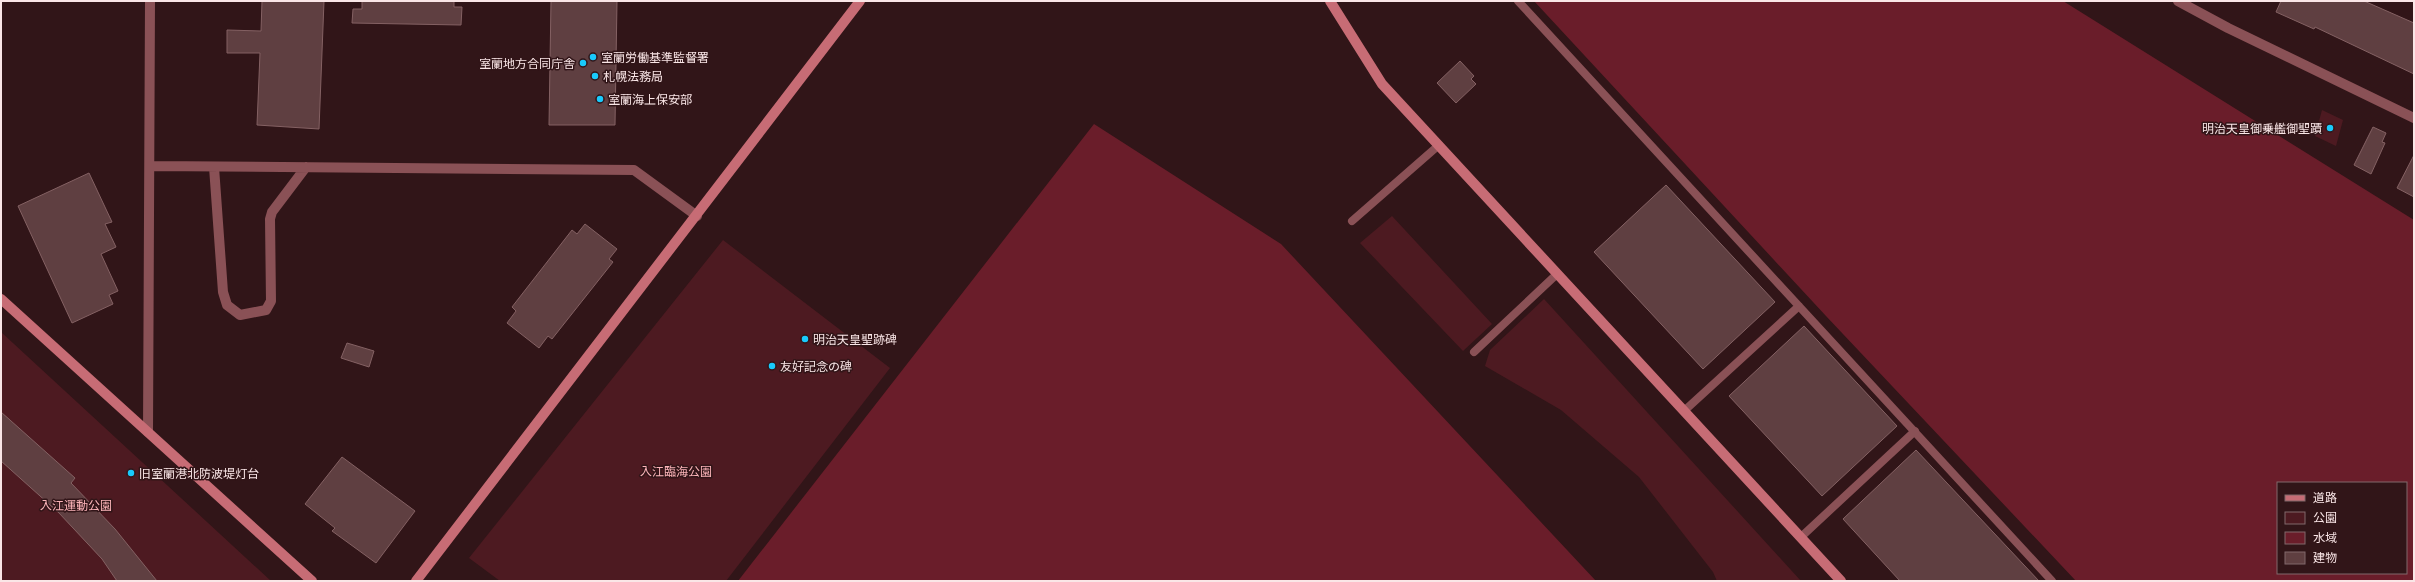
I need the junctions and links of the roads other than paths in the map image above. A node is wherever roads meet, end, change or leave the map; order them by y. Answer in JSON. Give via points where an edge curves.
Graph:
{"nodes":[{"id":1,"x":150,"y":1,"type":"edge"},
{"id":2,"x":860,"y":1,"type":"edge"},
{"id":3,"x":1330,"y":1,"type":"edge"},
{"id":4,"x":1518,"y":1,"type":"edge"},
{"id":5,"x":2178,"y":1,"type":"edge"},
{"id":6,"x":2414,"y":118,"type":"edge"},
{"id":7,"x":1438,"y":145,"type":"junction"},
{"id":8,"x":151,"y":166,"type":"junction"},
{"id":9,"x":214,"y":166,"type":"junction"},
{"id":10,"x":306,"y":167,"type":"junction"},
{"id":11,"x":697,"y":216,"type":"junction"},
{"id":12,"x":1352,"y":221,"type":"dead end"},
{"id":13,"x":1557,"y":274,"type":"junction"},
{"id":14,"x":1,"y":299,"type":"edge"},
{"id":15,"x":1799,"y":306,"type":"junction"},
{"id":16,"x":1474,"y":352,"type":"dead end"},
{"id":17,"x":1684,"y":411,"type":"junction"},
{"id":18,"x":1915,"y":431,"type":"junction"},
{"id":19,"x":148,"y":432,"type":"junction"},
{"id":20,"x":1800,"y":537,"type":"junction"},
{"id":21,"x":312,"y":581,"type":"edge"},
{"id":22,"x":416,"y":581,"type":"edge"},
{"id":23,"x":1841,"y":581,"type":"edge"},
{"id":24,"x":2052,"y":581,"type":"edge"}],
"edges":[{"from":1,"to":8,"type":"street"},
{"from":2,"to":11,"type":"street"},
{"from":3,"to":7,"type":"street","via":[[1382,84]]},
{"from":4,"to":15,"type":"lane"},
{"from":5,"to":6,"type":"street"},
{"from":7,"to":12,"type":"lane"},
{"from":7,"to":13,"type":"street"},
{"from":8,"to":9,"type":"street"},
{"from":8,"to":19,"type":"street"},
{"from":9,"to":10,"type":"street"},
{"from":9,"to":10,"type":"street","via":[[222,292],[227,305],[240,315],[266,310],[271,302],[270,219],[272,212]]},
{"from":10,"to":11,"type":"street","via":[[634,170]]},
{"from":11,"to":22,"type":"street"},
{"from":13,"to":16,"type":"lane"},
{"from":13,"to":17,"type":"street"},
{"from":14,"to":19,"type":"street"},
{"from":15,"to":17,"type":"lane"},
{"from":15,"to":18,"type":"lane"},
{"from":17,"to":20,"type":"street"},
{"from":18,"to":20,"type":"lane"},
{"from":18,"to":24,"type":"lane"},
{"from":19,"to":21,"type":"street"},
{"from":20,"to":23,"type":"street"}]}
